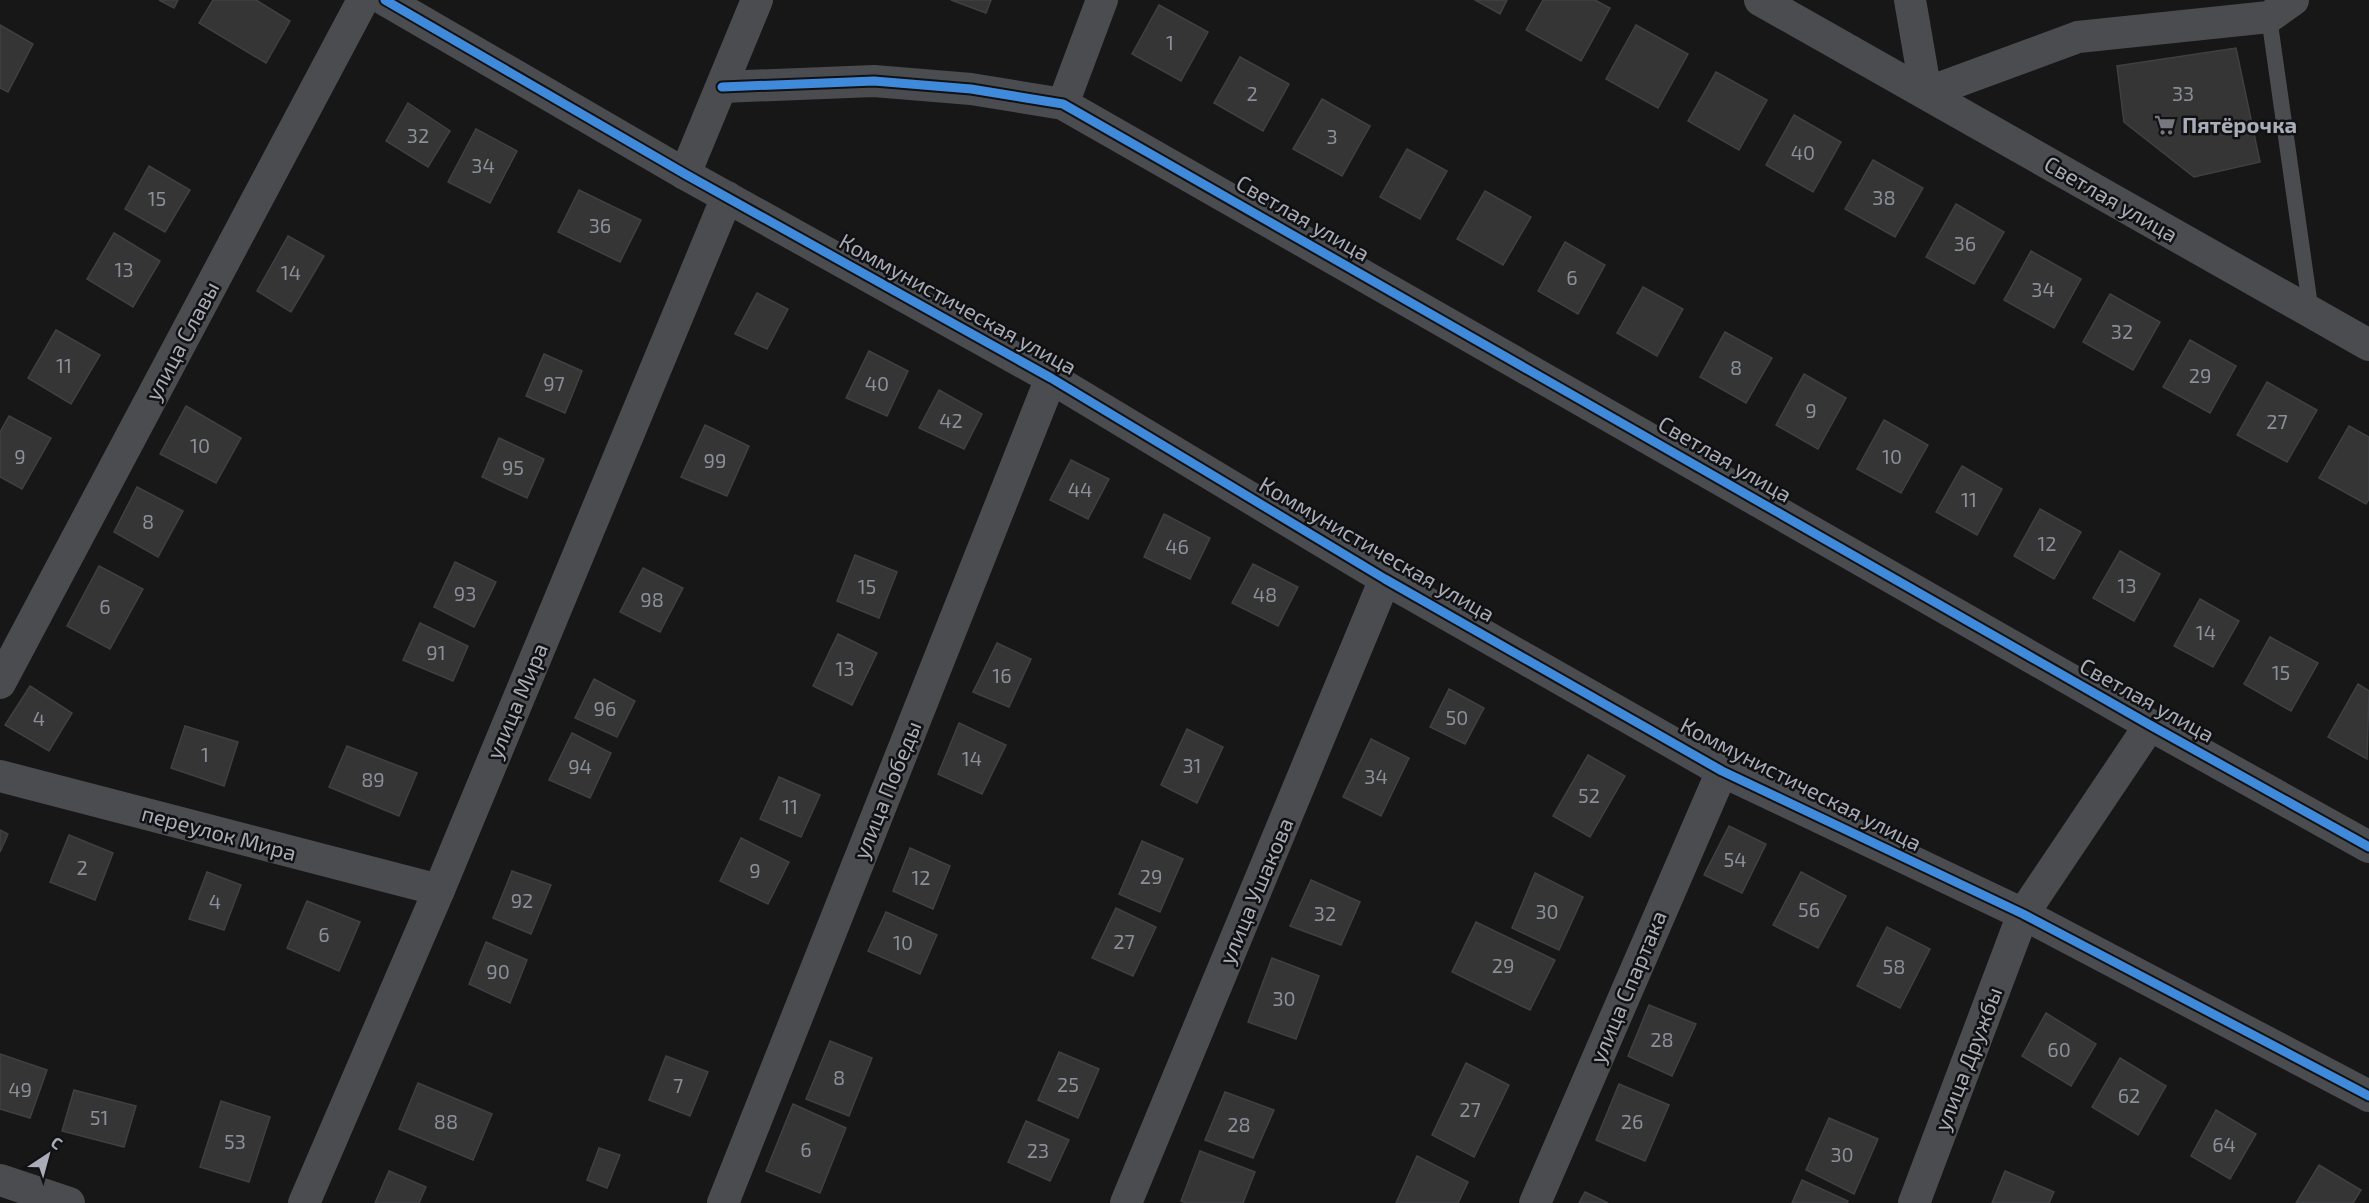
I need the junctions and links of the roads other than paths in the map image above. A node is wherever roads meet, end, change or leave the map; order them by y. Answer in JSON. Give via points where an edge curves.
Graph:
{"nodes":[{"id":1,"x":363,"y":0,"type":"edge"},
{"id":2,"x":385,"y":0,"type":"edge"},
{"id":3,"x":757,"y":0,"type":"edge"},
{"id":4,"x":1102,"y":0,"type":"edge"},
{"id":5,"x":1760,"y":0,"type":"edge"},
{"id":6,"x":1910,"y":0,"type":"edge"},
{"id":7,"x":2281,"y":9,"type":"edge"},
{"id":8,"x":722,"y":87,"type":"junction"},
{"id":9,"x":1926,"y":93,"type":"junction"},
{"id":10,"x":1063,"y":104,"type":"junction"},
{"id":11,"x":685,"y":174,"type":"junction"},
{"id":12,"x":727,"y":197,"type":"junction"},
{"id":13,"x":2311,"y":313,"type":"junction"},
{"id":14,"x":2369,"y":345,"type":"edge"},
{"id":15,"x":1051,"y":378,"type":"junction"},
{"id":16,"x":1385,"y":579,"type":"junction"},
{"id":17,"x":0,"y":683,"type":"edge"},
{"id":18,"x":2150,"y":725,"type":"junction"},
{"id":19,"x":1722,"y":771,"type":"junction"},
{"id":20,"x":0,"y":776,"type":"edge"},
{"id":21,"x":2369,"y":847,"type":"edge"},
{"id":22,"x":439,"y":890,"type":"junction"},
{"id":23,"x":2022,"y":914,"type":"junction"},
{"id":24,"x":2369,"y":1096,"type":"edge"},
{"id":25,"x":0,"y":1180,"type":"edge"},
{"id":26,"x":69,"y":1203,"type":"edge"},
{"id":27,"x":304,"y":1203,"type":"edge"},
{"id":28,"x":723,"y":1203,"type":"edge"},
{"id":29,"x":1126,"y":1203,"type":"edge"},
{"id":30,"x":1535,"y":1203,"type":"edge"},
{"id":31,"x":1914,"y":1203,"type":"edge"}],
"edges":[{"from":1,"to":17,"type":"street","name":"улица Славы"},
{"from":2,"to":11,"type":"street","name":"Коммунистическая улица"},
{"from":3,"to":8,"type":"street"},
{"from":4,"to":10,"type":"street"},
{"from":5,"to":9,"type":"street","name":"Светлая улица"},
{"from":6,"to":9,"type":"street"},
{"from":7,"to":9,"type":"street","via":[[2078,37]]},
{"from":7,"to":13,"type":"lane"},
{"from":8,"to":10,"type":"street","via":[[874,81],[972,89]]},
{"from":8,"to":11,"type":"street"},
{"from":9,"to":13,"type":"street","name":"Светлая улица"},
{"from":10,"to":18,"type":"street","name":"Светлая улица"},
{"from":11,"to":12,"type":"street","name":"Коммунистическая улица"},
{"from":12,"to":15,"type":"street","name":"Коммунистическая улица"},
{"from":12,"to":22,"type":"street","name":"улица Мира"},
{"from":13,"to":14,"type":"street","name":"Светлая улица"},
{"from":15,"to":16,"type":"street","name":"Коммунистическая улица"},
{"from":15,"to":28,"type":"street","name":"улица Победы"},
{"from":16,"to":19,"type":"street","name":"Коммунистическая улица"},
{"from":16,"to":29,"type":"street","name":"улица Ушакова"},
{"from":18,"to":21,"type":"street","name":"Светлая улица"},
{"from":18,"to":23,"type":"street","name":"улица Дружбы"},
{"from":19,"to":23,"type":"street","name":"Коммунистическая улица"},
{"from":19,"to":30,"type":"street","name":"улица Спартака"},
{"from":20,"to":22,"type":"street","name":"переулок Мира"},
{"from":22,"to":27,"type":"street","name":"улица Мира"},
{"from":23,"to":24,"type":"street","name":"Коммунистическая улица"},
{"from":23,"to":31,"type":"street","name":"улица Дружбы"},
{"from":25,"to":26,"type":"street"}]}
